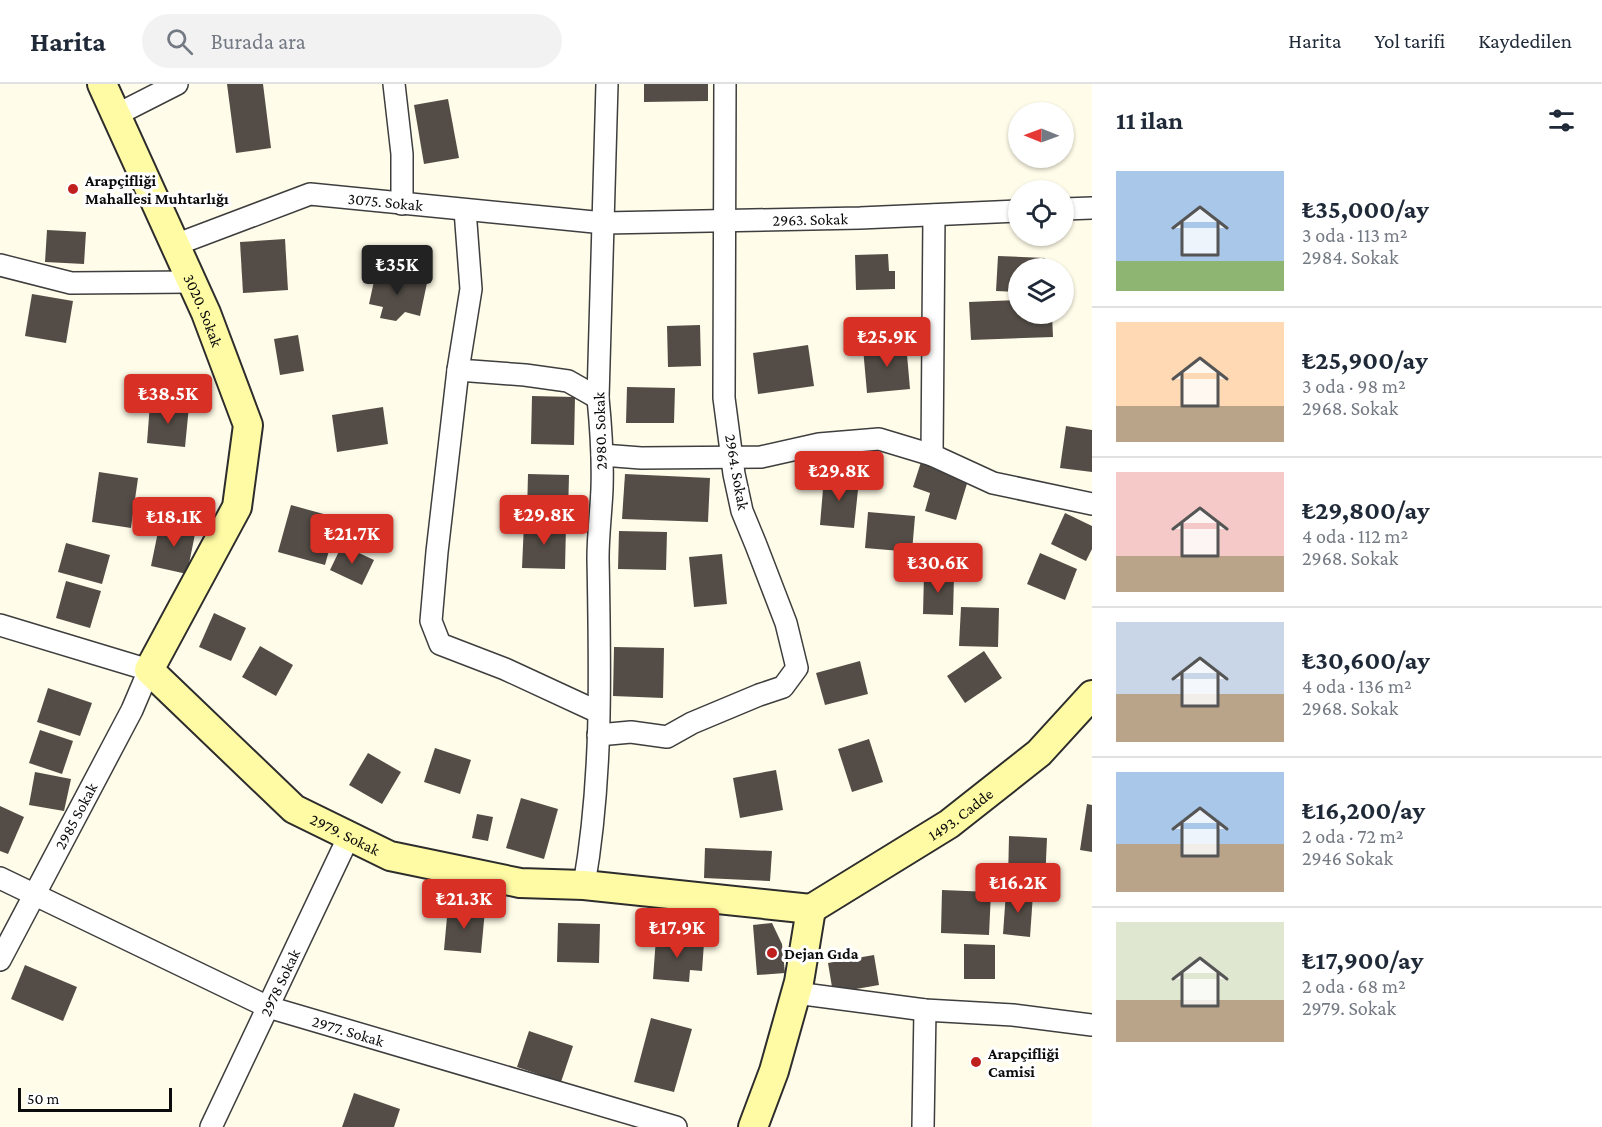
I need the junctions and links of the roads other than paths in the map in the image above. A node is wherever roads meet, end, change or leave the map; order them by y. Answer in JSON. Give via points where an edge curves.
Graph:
{"nodes":[{"id":1,"x":102,"y":84,"type":"edge"},
{"id":2,"x":177,"y":84,"type":"edge"},
{"id":3,"x":394,"y":84,"type":"edge"},
{"id":4,"x":607,"y":84,"type":"edge"},
{"id":5,"x":725,"y":84,"type":"edge"},
{"id":6,"x":116,"y":115,"type":"junction"},
{"id":7,"x":402,"y":204,"type":"junction"},
{"id":8,"x":1092,"y":208,"type":"edge"},
{"id":9,"x":1074,"y":209,"type":"edge"},
{"id":10,"x":465,"y":210,"type":"junction"},
{"id":11,"x":1008,"y":211,"type":"edge"},
{"id":12,"x":934,"y":215,"type":"junction"},
{"id":13,"x":723,"y":221,"type":"junction"},
{"id":14,"x":604,"y":223,"type":"junction"},
{"id":15,"x":175,"y":245,"type":"junction"},
{"id":16,"x":0,"y":265,"type":"edge"},
{"id":17,"x":191,"y":282,"type":"junction"},
{"id":18,"x":458,"y":370,"type":"junction"},
{"id":19,"x":598,"y":398,"type":"junction"},
{"id":20,"x":602,"y":455,"type":"junction"},
{"id":21,"x":932,"y":455,"type":"junction"},
{"id":22,"x":733,"y":458,"type":"junction"},
{"id":23,"x":1092,"y":504,"type":"edge"},
{"id":24,"x":0,"y":625,"type":"edge"},
{"id":25,"x":149,"y":670,"type":"junction"},
{"id":26,"x":1092,"y":695,"type":"edge"},
{"id":27,"x":598,"y":712,"type":"junction"},
{"id":28,"x":598,"y":735,"type":"junction"},
{"id":29,"x":349,"y":836,"type":"junction"},
{"id":30,"x":0,"y":878,"type":"edge"},
{"id":31,"x":584,"y":885,"type":"junction"},
{"id":32,"x":35,"y":894,"type":"junction"},
{"id":33,"x":811,"y":909,"type":"junction"},
{"id":34,"x":0,"y":960,"type":"edge"},
{"id":35,"x":796,"y":993,"type":"junction"},
{"id":36,"x":268,"y":1007,"type":"junction"},
{"id":37,"x":925,"y":1010,"type":"junction"},
{"id":38,"x":1092,"y":1025,"type":"edge"},
{"id":39,"x":211,"y":1127,"type":"edge"},
{"id":40,"x":676,"y":1127,"type":"edge"},
{"id":41,"x":753,"y":1127,"type":"edge"},
{"id":42,"x":923,"y":1127,"type":"edge"}],
"edges":[{"from":1,"to":6,"type":"street","name":"3020. Sokak"},
{"from":2,"to":6,"type":"street"},
{"from":3,"to":7,"type":"street","via":[[402,154]]},
{"from":4,"to":14,"type":"street","name":"2980. Sokak"},
{"from":5,"to":13,"type":"street","name":"2964. Sokak"},
{"from":6,"to":15,"type":"street","name":"3020. Sokak"},
{"from":7,"to":10,"type":"street","name":"3075. Sokak"},
{"from":7,"to":15,"type":"street","name":"3075. Sokak","via":[[310,194]]},
{"from":8,"to":9,"type":"street"},
{"from":10,"to":14,"type":"street","name":"3075. Sokak"},
{"from":10,"to":18,"type":"street","via":[[471,289]]},
{"from":11,"to":12,"type":"street","name":"2963. Sokak"},
{"from":12,"to":13,"type":"street","name":"2963. Sokak"},
{"from":12,"to":21,"type":"street"},
{"from":13,"to":14,"type":"street","name":"2963. Sokak"},
{"from":13,"to":22,"type":"street","name":"2964. Sokak","via":[[724,398]]},
{"from":14,"to":19,"type":"street","name":"2980. Sokak"},
{"from":15,"to":17,"type":"street","name":"3020. Sokak"},
{"from":16,"to":17,"type":"street","via":[[71,283]]},
{"from":17,"to":25,"type":"street","name":"3020. Sokak","via":[[248,425],[237,507]]},
{"from":18,"to":19,"type":"street","via":[[568,381]]},
{"from":18,"to":27,"type":"street","via":[[431,621],[440,644]]},
{"from":19,"to":20,"type":"street","name":"2980. Sokak"},
{"from":20,"to":22,"type":"street"},
{"from":20,"to":27,"type":"street","name":"2980. Sokak"},
{"from":21,"to":22,"type":"street","via":[[879,439]]},
{"from":21,"to":23,"type":"street","via":[[993,483]]},
{"from":22,"to":28,"type":"street","name":"2964. Sokak","via":[[742,511],[786,623],[797,668],[783,687],[667,737],[631,732]]},
{"from":24,"to":25,"type":"street"},
{"from":25,"to":29,"type":"street","name":"2979. Sokak","via":[[294,809]]},
{"from":25,"to":32,"type":"street","name":"2985 Sokak"},
{"from":26,"to":33,"type":"street","name":"1493. Cadde","via":[[1039,753],[949,824]]},
{"from":27,"to":28,"type":"street","name":"2980. Sokak"},
{"from":28,"to":31,"type":"street","name":"2980. Sokak","via":[[596,790]]},
{"from":29,"to":31,"type":"street","name":"2979. Sokak","via":[[390,856],[520,883]]},
{"from":29,"to":36,"type":"street","name":"2978 Sokak"},
{"from":30,"to":32,"type":"street","name":"2977. Sokak"},
{"from":31,"to":33,"type":"street","name":"2979. Sokak"},
{"from":32,"to":34,"type":"street","name":"2985 Sokak"},
{"from":32,"to":36,"type":"street","name":"2977. Sokak"},
{"from":33,"to":35,"type":"street"},
{"from":35,"to":37,"type":"street"},
{"from":35,"to":41,"type":"street"},
{"from":36,"to":39,"type":"street","name":"2978 Sokak"},
{"from":36,"to":40,"type":"street","name":"2977. Sokak"},
{"from":37,"to":38,"type":"street"},
{"from":37,"to":42,"type":"street"}]}
